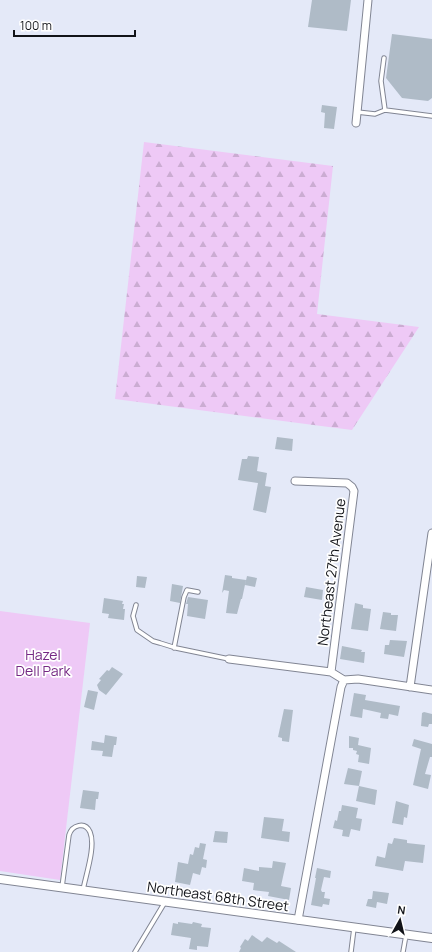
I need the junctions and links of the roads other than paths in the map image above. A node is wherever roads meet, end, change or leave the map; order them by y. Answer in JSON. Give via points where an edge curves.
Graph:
{"nodes":[{"id":1,"x":368,"y":0,"type":"edge"},
{"id":2,"x":384,"y":58,"type":"dead end"},
{"id":3,"x":385,"y":110,"type":"junction"},
{"id":4,"x":357,"y":112,"type":"junction"},
{"id":5,"x":432,"y":116,"type":"edge"},
{"id":6,"x":356,"y":123,"type":"dead end"},
{"id":7,"x":295,"y":481,"type":"dead end"},
{"id":8,"x":432,"y":533,"type":"edge"},
{"id":9,"x":198,"y":592,"type":"dead end"},
{"id":10,"x":136,"y":606,"type":"dead end"},
{"id":11,"x":174,"y":648,"type":"junction"},
{"id":12,"x":229,"y":659,"type":"joint"},
{"id":13,"x":332,"y":672,"type":"junction"},
{"id":14,"x":344,"y":680,"type":"junction"},
{"id":15,"x":410,"y":687,"type":"junction"},
{"id":16,"x":432,"y":690,"type":"edge"},
{"id":17,"x":0,"y":879,"type":"edge"},
{"id":18,"x":62,"y":887,"type":"junction"},
{"id":19,"x":83,"y":890,"type":"junction"},
{"id":20,"x":166,"y":901,"type":"junction"},
{"id":21,"x":298,"y":920,"type":"junction"},
{"id":22,"x":354,"y":928,"type":"junction"},
{"id":23,"x":406,"y":935,"type":"junction"},
{"id":24,"x":432,"y":938,"type":"edge"},
{"id":25,"x":135,"y":952,"type":"edge"},
{"id":26,"x":351,"y":952,"type":"edge"},
{"id":27,"x":403,"y":952,"type":"edge"}],
"edges":[{"from":1,"to":4,"type":"street"},
{"from":2,"to":3,"type":"lane","via":[[381,81]]},
{"from":3,"to":4,"type":"lane","via":[[375,114]]},
{"from":3,"to":5,"type":"lane"},
{"from":4,"to":6,"type":"street"},
{"from":7,"to":13,"type":"street","name":"Northeast 27th Avenue","via":[[347,483],[354,491]]},
{"from":8,"to":15,"type":"street"},
{"from":9,"to":11,"type":"lane","via":[[187,590],[184,597]]},
{"from":10,"to":11,"type":"lane","via":[[133,616],[136,630],[153,641]]},
{"from":11,"to":12,"type":"lane"},
{"from":12,"to":13,"type":"street"},
{"from":13,"to":14,"type":"street"},
{"from":14,"to":15,"type":"street","via":[[358,679]]},
{"from":14,"to":21,"type":"street","via":[[340,687]]},
{"from":15,"to":16,"type":"street"},
{"from":17,"to":18,"type":"street","name":"Northeast 68th Street"},
{"from":18,"to":19,"type":"street","name":"Northeast 68th Street"},
{"from":18,"to":19,"type":"lane","via":[[69,834],[72,828],[81,825],[88,829],[92,845]]},
{"from":19,"to":20,"type":"street","name":"Northeast 68th Street"},
{"from":20,"to":21,"type":"street","name":"Northeast 68th Street"},
{"from":20,"to":25,"type":"lane"},
{"from":21,"to":22,"type":"street","name":"Northeast 68th Street"},
{"from":22,"to":23,"type":"street","name":"Northeast 68th Street"},
{"from":22,"to":26,"type":"lane"},
{"from":23,"to":24,"type":"street","name":"Northeast 68th Street"},
{"from":23,"to":27,"type":"lane"}]}
